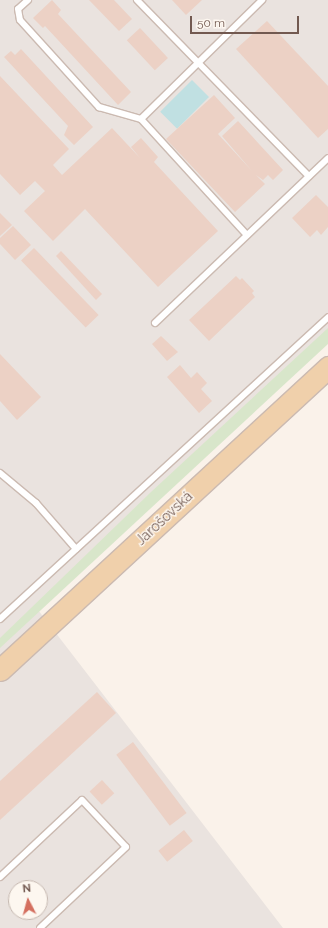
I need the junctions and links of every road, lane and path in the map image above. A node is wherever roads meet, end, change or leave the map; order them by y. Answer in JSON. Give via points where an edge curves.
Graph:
{"nodes":[{"id":1,"x":28,"y":0,"type":"edge"},
{"id":2,"x":137,"y":0,"type":"edge"},
{"id":3,"x":262,"y":0,"type":"edge"},
{"id":4,"x":199,"y":62,"type":"junction"},
{"id":5,"x":141,"y":119,"type":"junction"},
{"id":6,"x":328,"y":158,"type":"edge"},
{"id":7,"x":309,"y":176,"type":"junction"},
{"id":8,"x":247,"y":235,"type":"junction"},
{"id":9,"x":328,"y":317,"type":"edge"},
{"id":10,"x":155,"y":323,"type":"dead end"},
{"id":11,"x":328,"y":367,"type":"edge"},
{"id":12,"x":0,"y":473,"type":"edge"},
{"id":13,"x":76,"y":549,"type":"junction"},
{"id":14,"x":0,"y":619,"type":"edge"},
{"id":15,"x":0,"y":670,"type":"edge"},
{"id":16,"x":0,"y":877,"type":"edge"},
{"id":17,"x":40,"y":928,"type":"edge"}],
"edges":[{"from":1,"to":5,"type":"lane","via":[[18,9],[20,20],[99,106]]},
{"from":2,"to":4,"type":"lane"},
{"from":3,"to":4,"type":"lane"},
{"from":4,"to":5,"type":"lane"},
{"from":4,"to":7,"type":"lane"},
{"from":5,"to":8,"type":"lane"},
{"from":6,"to":7,"type":"lane"},
{"from":7,"to":8,"type":"lane"},
{"from":8,"to":10,"type":"lane"},
{"from":9,"to":13,"type":"lane"},
{"from":11,"to":15,"type":"main road","name":"Jarošovská"},
{"from":12,"to":13,"type":"lane","via":[[36,503]]},
{"from":13,"to":14,"type":"lane"},
{"from":16,"to":17,"type":"lane","via":[[82,800],[126,847]]}]}
